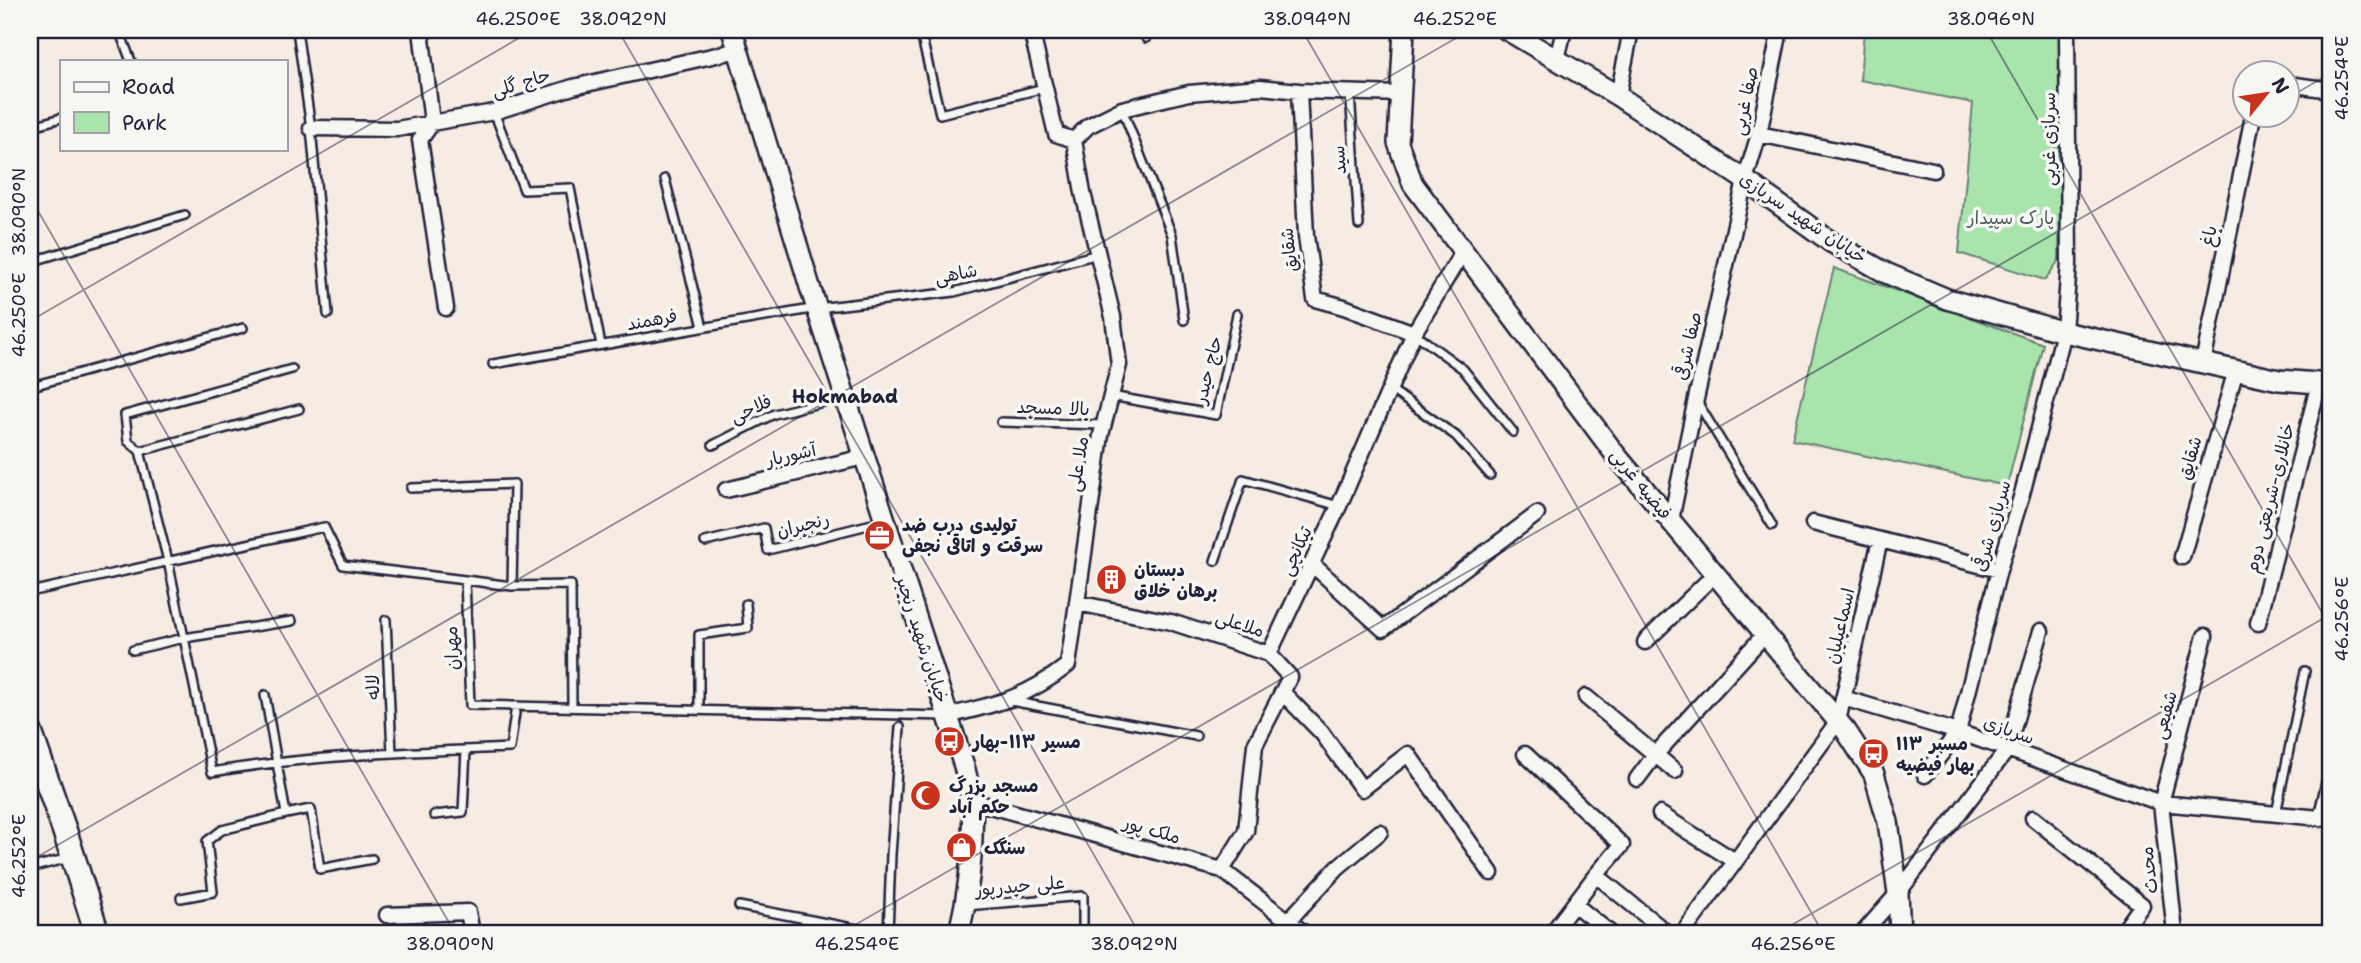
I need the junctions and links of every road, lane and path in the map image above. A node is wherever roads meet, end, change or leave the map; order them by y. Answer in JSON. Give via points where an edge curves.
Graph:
{"nodes":[{"id":1,"x":119,"y":30,"type":"edge"},
{"id":2,"x":298,"y":30,"type":"edge"},
{"id":3,"x":421,"y":30,"type":"edge"},
{"id":4,"x":732,"y":30,"type":"edge"},
{"id":5,"x":920,"y":30,"type":"edge"},
{"id":6,"x":1031,"y":30,"type":"edge"},
{"id":7,"x":1404,"y":30,"type":"edge"},
{"id":8,"x":1507,"y":30,"type":"edge"},
{"id":9,"x":1564,"y":30,"type":"edge"},
{"id":10,"x":1631,"y":30,"type":"edge"},
{"id":11,"x":1780,"y":30,"type":"edge"},
{"id":12,"x":2067,"y":30,"type":"edge"},
{"id":13,"x":738,"y":50,"type":"junction"},
{"id":14,"x":1557,"y":59,"type":"junction"},
{"id":15,"x":131,"y":60,"type":"edge"},
{"id":16,"x":2302,"y":87,"type":"edge"},
{"id":17,"x":1044,"y":88,"type":"junction"},
{"id":18,"x":2331,"y":90,"type":"edge"},
{"id":19,"x":1299,"y":91,"type":"junction"},
{"id":20,"x":1350,"y":93,"type":"junction"},
{"id":21,"x":1401,"y":94,"type":"junction"},
{"id":22,"x":1618,"y":96,"type":"junction"},
{"id":23,"x":1122,"y":108,"type":"junction"},
{"id":24,"x":494,"y":112,"type":"junction"},
{"id":25,"x":60,"y":118,"type":"edge"},
{"id":26,"x":432,"y":123,"type":"junction"},
{"id":27,"x":30,"y":127,"type":"edge"},
{"id":28,"x":311,"y":128,"type":"junction"},
{"id":29,"x":2250,"y":130,"type":"edge"},
{"id":30,"x":1759,"y":134,"type":"junction"},
{"id":31,"x":1074,"y":140,"type":"junction"},
{"id":32,"x":1933,"y":170,"type":"dead end"},
{"id":33,"x":664,"y":179,"type":"dead end"},
{"id":34,"x":1745,"y":180,"type":"junction"},
{"id":35,"x":184,"y":215,"type":"dead end"},
{"id":36,"x":1359,"y":225,"type":"dead end"},
{"id":37,"x":1463,"y":251,"type":"junction"},
{"id":38,"x":1098,"y":254,"type":"junction"},
{"id":39,"x":30,"y":262,"type":"edge"},
{"id":40,"x":446,"y":308,"type":"dead end"},
{"id":41,"x":817,"y":308,"type":"junction"},
{"id":42,"x":328,"y":314,"type":"dead end"},
{"id":43,"x":1237,"y":314,"type":"dead end"},
{"id":44,"x":1184,"y":320,"type":"dead end"},
{"id":45,"x":703,"y":327,"type":"junction"},
{"id":46,"x":243,"y":328,"type":"dead end"},
{"id":47,"x":2064,"y":332,"type":"junction"},
{"id":48,"x":1414,"y":333,"type":"junction"},
{"id":49,"x":601,"y":345,"type":"junction"},
{"id":50,"x":2203,"y":363,"type":"junction"},
{"id":51,"x":493,"y":365,"type":"dead end"},
{"id":52,"x":292,"y":369,"type":"dead end"},
{"id":53,"x":2236,"y":370,"type":"junction"},
{"id":54,"x":30,"y":382,"type":"edge"},
{"id":55,"x":2325,"y":384,"type":"edge"},
{"id":56,"x":1390,"y":388,"type":"junction"},
{"id":57,"x":1111,"y":396,"type":"junction"},
{"id":58,"x":845,"y":397,"type":"junction"},
{"id":59,"x":1696,"y":399,"type":"junction"},
{"id":60,"x":299,"y":409,"type":"dead end"},
{"id":61,"x":1001,"y":422,"type":"dead end"},
{"id":62,"x":1104,"y":425,"type":"junction"},
{"id":63,"x":1513,"y":432,"type":"dead end"},
{"id":64,"x":713,"y":445,"type":"dead end"},
{"id":65,"x":140,"y":451,"type":"junction"},
{"id":66,"x":864,"y":457,"type":"junction"},
{"id":67,"x":1490,"y":475,"type":"dead end"},
{"id":68,"x":411,"y":488,"type":"dead end"},
{"id":69,"x":726,"y":491,"type":"dead end"},
{"id":70,"x":1339,"y":506,"type":"junction"},
{"id":71,"x":1536,"y":514,"type":"dead end"},
{"id":72,"x":1671,"y":520,"type":"junction"},
{"id":73,"x":885,"y":521,"type":"junction"},
{"id":74,"x":1813,"y":523,"type":"dead end"},
{"id":75,"x":1772,"y":525,"type":"dead end"},
{"id":76,"x":1880,"y":540,"type":"junction"},
{"id":77,"x":705,"y":542,"type":"dead end"},
{"id":78,"x":2182,"y":557,"type":"dead end"},
{"id":79,"x":168,"y":561,"type":"junction"},
{"id":80,"x":1215,"y":561,"type":"dead end"},
{"id":81,"x":1312,"y":564,"type":"junction"},
{"id":82,"x":1998,"y":570,"type":"junction"},
{"id":83,"x":1715,"y":574,"type":"junction"},
{"id":84,"x":465,"y":580,"type":"junction"},
{"id":85,"x":512,"y":586,"type":"junction"},
{"id":86,"x":30,"y":592,"type":"edge"},
{"id":87,"x":1077,"y":603,"type":"junction"},
{"id":88,"x":746,"y":604,"type":"dead end"},
{"id":89,"x":386,"y":620,"type":"dead end"},
{"id":90,"x":292,"y":621,"type":"dead end"},
{"id":91,"x":2258,"y":623,"type":"dead end"},
{"id":92,"x":2041,"y":631,"type":"dead end"},
{"id":93,"x":1765,"y":634,"type":"junction"},
{"id":94,"x":2205,"y":636,"type":"dead end"},
{"id":95,"x":184,"y":638,"type":"junction"},
{"id":96,"x":1646,"y":642,"type":"dead end"},
{"id":97,"x":133,"y":650,"type":"dead end"},
{"id":98,"x":1269,"y":654,"type":"junction"},
{"id":99,"x":2305,"y":671,"type":"dead end"},
{"id":100,"x":1282,"y":692,"type":"junction"},
{"id":101,"x":265,"y":695,"type":"dead end"},
{"id":102,"x":1586,"y":696,"type":"dead end"},
{"id":103,"x":1843,"y":698,"type":"junction"},
{"id":104,"x":1009,"y":700,"type":"junction"},
{"id":105,"x":516,"y":706,"type":"junction"},
{"id":106,"x":572,"y":707,"type":"junction"},
{"id":107,"x":699,"y":710,"type":"junction"},
{"id":108,"x":947,"y":716,"type":"junction"},
{"id":109,"x":1838,"y":721,"type":"junction"},
{"id":110,"x":900,"y":727,"type":"dead end"},
{"id":111,"x":30,"y":732,"type":"edge"},
{"id":112,"x":1958,"y":732,"type":"junction"},
{"id":113,"x":1196,"y":736,"type":"dead end"},
{"id":114,"x":466,"y":750,"type":"junction"},
{"id":115,"x":2007,"y":750,"type":"junction"},
{"id":116,"x":392,"y":753,"type":"junction"},
{"id":117,"x":1525,"y":754,"type":"dead end"},
{"id":118,"x":1655,"y":755,"type":"junction"},
{"id":119,"x":277,"y":761,"type":"junction"},
{"id":120,"x":1675,"y":771,"type":"dead end"},
{"id":121,"x":1925,"y":775,"type":"dead end"},
{"id":122,"x":2331,"y":776,"type":"edge"},
{"id":123,"x":1637,"y":779,"type":"dead end"},
{"id":124,"x":972,"y":801,"type":"junction"},
{"id":125,"x":2161,"y":803,"type":"junction"},
{"id":126,"x":286,"y":814,"type":"junction"},
{"id":127,"x":1660,"y":814,"type":"dead end"},
{"id":128,"x":2276,"y":814,"type":"junction"},
{"id":129,"x":434,"y":815,"type":"dead end"},
{"id":130,"x":2033,"y":818,"type":"dead end"},
{"id":131,"x":2326,"y":819,"type":"edge"},
{"id":132,"x":1380,"y":832,"type":"dead end"},
{"id":133,"x":73,"y":857,"type":"junction"},
{"id":134,"x":372,"y":859,"type":"dead end"},
{"id":135,"x":1735,"y":862,"type":"junction"},
{"id":136,"x":30,"y":868,"type":"edge"},
{"id":137,"x":1222,"y":870,"type":"junction"},
{"id":138,"x":1491,"y":873,"type":"dead end"},
{"id":139,"x":1595,"y":875,"type":"junction"},
{"id":140,"x":2331,"y":887,"type":"edge"},
{"id":141,"x":1898,"y":893,"type":"junction"},
{"id":142,"x":181,"y":898,"type":"dead end"},
{"id":143,"x":1574,"y":904,"type":"junction"},
{"id":144,"x":739,"y":906,"type":"dead end"},
{"id":145,"x":965,"y":906,"type":"junction"},
{"id":146,"x":387,"y":915,"type":"dead end"},
{"id":147,"x":1288,"y":921,"type":"junction"},
{"id":148,"x":97,"y":933,"type":"edge"},
{"id":149,"x":472,"y":933,"type":"edge"},
{"id":150,"x":878,"y":933,"type":"edge"},
{"id":151,"x":888,"y":933,"type":"edge"},
{"id":152,"x":959,"y":933,"type":"edge"},
{"id":153,"x":1083,"y":933,"type":"edge"},
{"id":154,"x":1304,"y":933,"type":"edge"},
{"id":155,"x":1552,"y":933,"type":"edge"},
{"id":156,"x":1610,"y":933,"type":"edge"},
{"id":157,"x":1667,"y":933,"type":"edge"},
{"id":158,"x":1683,"y":933,"type":"edge"},
{"id":159,"x":1864,"y":933,"type":"edge"},
{"id":160,"x":1900,"y":933,"type":"edge"},
{"id":161,"x":2122,"y":933,"type":"edge"},
{"id":162,"x":2175,"y":933,"type":"edge"},
{"id":163,"x":2329,"y":933,"type":"edge"}],
"edges":[{"from":1,"to":15,"type":"lane"},
{"from":2,"to":28,"type":"lane"},
{"from":3,"to":26,"type":"street"},
{"from":4,"to":13,"type":"street","name":"خیابان شهید رنجبر"},
{"from":5,"to":17,"type":"lane","via":[[940,114]]},
{"from":6,"to":17,"type":"street"},
{"from":7,"to":21,"type":"street","name":"فیضیه غربی"},
{"from":8,"to":14,"type":"street","name":"خیابان شهید سربازی"},
{"from":9,"to":14,"type":"street"},
{"from":10,"to":22,"type":"street"},
{"from":11,"to":30,"type":"street","name":"صفا غربی"},
{"from":12,"to":47,"type":"street","name":"سربازی غربی","via":[[2069,263]]},
{"from":13,"to":24,"type":"street","name":"حاج گلی","via":[[573,87]]},
{"from":13,"to":41,"type":"street","name":"خیابان شهید رنجبر"},
{"from":14,"to":22,"type":"street","name":"خیابان شهید سربازی"},
{"from":16,"to":18,"type":"street"},
{"from":17,"to":31,"type":"street","via":[[1056,134]]},
{"from":19,"to":20,"type":"street"},
{"from":19,"to":23,"type":"street","via":[[1260,87],[1189,93]]},
{"from":19,"to":48,"type":"street","name":"شقایق","via":[[1306,236],[1315,299]]},
{"from":20,"to":21,"type":"street"},
{"from":20,"to":36,"type":"lane","name":"سید"},
{"from":21,"to":37,"type":"street","name":"فیضیه غربی","via":[[1398,143],[1413,184]]},
{"from":22,"to":34,"type":"street","name":"خیابان شهید سربازی"},
{"from":23,"to":31,"type":"street","via":[[1088,125]]},
{"from":23,"to":44,"type":"lane","via":[[1172,235]]},
{"from":24,"to":26,"type":"street","name":"حاج گلی"},
{"from":24,"to":49,"type":"lane","via":[[524,190],[570,188]]},
{"from":25,"to":27,"type":"lane"},
{"from":26,"to":28,"type":"street","name":"حاج گلی","via":[[397,129]]},
{"from":26,"to":40,"type":"street","via":[[420,140]]},
{"from":28,"to":42,"type":"lane"},
{"from":29,"to":50,"type":"street","name":"باغ"},
{"from":30,"to":32,"type":"street"},
{"from":30,"to":34,"type":"street","name":"صفا غربی"},
{"from":31,"to":38,"type":"street","name":"ملا علی"},
{"from":33,"to":45,"type":"lane"},
{"from":34,"to":47,"type":"street","name":"خیابان شهید سربازی","via":[[1831,242],[1886,273],[1947,299]]},
{"from":34,"to":59,"type":"street","name":"صفا شرقی"},
{"from":35,"to":39,"type":"lane"},
{"from":37,"to":48,"type":"street","name":"تیکانچی"},
{"from":37,"to":72,"type":"street","name":"فیضیه غربی","via":[[1615,454]]},
{"from":38,"to":41,"type":"lane","name":"شاهی","via":[[954,292]]},
{"from":38,"to":57,"type":"street","name":"ملا علی","via":[[1119,365]]},
{"from":41,"to":45,"type":"lane","name":"فرهمند"},
{"from":41,"to":58,"type":"street","name":"خیابان شهید رنجبر"},
{"from":43,"to":57,"type":"lane","name":"حاج حیدر","via":[[1216,415]]},
{"from":45,"to":49,"type":"lane","name":"فرهمند"},
{"from":46,"to":54,"type":"lane","via":[[32,386]]},
{"from":47,"to":50,"type":"street","name":"خیابان شهید سربازی"},
{"from":47,"to":82,"type":"street","name":"سربازی شرقی"},
{"from":48,"to":56,"type":"street","name":"تیکانچی"},
{"from":48,"to":63,"type":"lane","via":[[1463,369]]},
{"from":49,"to":51,"type":"lane","name":"فرهمند"},
{"from":50,"to":53,"type":"street","name":"خیابان شهید سربازی"},
{"from":52,"to":65,"type":"lane","via":[[125,415],[128,441]]},
{"from":53,"to":55,"type":"street","name":"خیابان شهید سربازی"},
{"from":53,"to":78,"type":"street","name":"شقایق"},
{"from":55,"to":91,"type":"street","name":"خانلاری-شریعتی دوم"},
{"from":56,"to":67,"type":"lane","via":[[1456,436]]},
{"from":56,"to":70,"type":"street","name":"تیکانچی"},
{"from":57,"to":62,"type":"street","name":"ملا علی"},
{"from":58,"to":64,"type":"lane","name":"فلاحی","via":[[774,414]]},
{"from":58,"to":66,"type":"street","name":"خیابان شهید رنجبر"},
{"from":59,"to":72,"type":"street","name":"صفا شرقی"},
{"from":59,"to":75,"type":"lane"},
{"from":60,"to":65,"type":"lane"},
{"from":61,"to":62,"type":"lane","name":"بالا مسجد"},
{"from":62,"to":87,"type":"street","name":"ملا علی"},
{"from":65,"to":79,"type":"lane"},
{"from":66,"to":69,"type":"street","name":"آشوربار"},
{"from":66,"to":73,"type":"street","name":"خیابان شهید رنجبر"},
{"from":68,"to":85,"type":"lane","via":[[514,484]]},
{"from":70,"to":80,"type":"lane","via":[[1243,479]]},
{"from":70,"to":81,"type":"street","name":"تیکانچی"},
{"from":71,"to":81,"type":"street","via":[[1383,629]]},
{"from":72,"to":83,"type":"street","name":"فیضیه غربی"},
{"from":73,"to":77,"type":"lane","name":"رنجبران","via":[[768,550],[765,528]]},
{"from":73,"to":108,"type":"street","name":"خیابان شهید رنجبر"},
{"from":74,"to":76,"type":"street"},
{"from":76,"to":82,"type":"street"},
{"from":76,"to":103,"type":"street","name":"اسماعیلیان"},
{"from":79,"to":84,"type":"lane","via":[[324,527],[344,565]]},
{"from":79,"to":86,"type":"lane"},
{"from":79,"to":95,"type":"lane"},
{"from":81,"to":98,"type":"street","name":"تیکانچی"},
{"from":82,"to":112,"type":"street","name":"سربازی شرقی"},
{"from":83,"to":93,"type":"street","name":"فیضیه غربی"},
{"from":83,"to":96,"type":"street"},
{"from":84,"to":85,"type":"lane"},
{"from":84,"to":105,"type":"lane","name":"مهران","via":[[470,705]]},
{"from":85,"to":106,"type":"lane","via":[[571,585]]},
{"from":87,"to":98,"type":"street","name":"ملاعلی","via":[[1171,622]]},
{"from":87,"to":104,"type":"street","name":"ملا علی","via":[[1068,665],[1044,684]]},
{"from":88,"to":107,"type":"lane","via":[[748,628],[699,635]]},
{"from":89,"to":116,"type":"lane","name":"لاله"},
{"from":90,"to":95,"type":"lane"},
{"from":92,"to":115,"type":"street"},
{"from":93,"to":109,"type":"street","name":"فیضیه غربی"},
{"from":93,"to":118,"type":"street"},
{"from":94,"to":125,"type":"street","name":"شفیعی"},
{"from":95,"to":97,"type":"lane"},
{"from":95,"to":119,"type":"lane","via":[[212,772]]},
{"from":98,"to":100,"type":"street","via":[[1290,677]]},
{"from":99,"to":128,"type":"lane"},
{"from":100,"to":137,"type":"street","via":[[1255,745],[1245,831]]},
{"from":100,"to":138,"type":"street","via":[[1322,733],[1362,789],[1408,754]]},
{"from":101,"to":119,"type":"lane"},
{"from":102,"to":118,"type":"street"},
{"from":103,"to":109,"type":"street","name":"اسماعیلیان"},
{"from":103,"to":112,"type":"street","name":"سربازی"},
{"from":104,"to":108,"type":"street","name":"ملا علی"},
{"from":104,"to":113,"type":"lane"},
{"from":105,"to":106,"type":"lane","name":"مهران"},
{"from":105,"to":114,"type":"lane","via":[[510,748]]},
{"from":106,"to":107,"type":"lane","name":"مهران"},
{"from":107,"to":108,"type":"lane","name":"مهران"},
{"from":108,"to":124,"type":"street","name":"خیابان شهید رنجبر"},
{"from":109,"to":135,"type":"street"},
{"from":109,"to":141,"type":"street","name":"فیضیه غربی","via":[[1874,774],[1888,822]]},
{"from":110,"to":151,"type":"lane"},
{"from":111,"to":133,"type":"main road"},
{"from":112,"to":115,"type":"street","name":"سربازی"},
{"from":112,"to":121,"type":"street"},
{"from":114,"to":116,"type":"lane"},
{"from":114,"to":129,"type":"lane","via":[[463,812]]},
{"from":115,"to":125,"type":"street","name":"سربازی"},
{"from":115,"to":141,"type":"street"},
{"from":116,"to":119,"type":"lane"},
{"from":117,"to":139,"type":"street","via":[[1622,845]]},
{"from":118,"to":120,"type":"street"},
{"from":118,"to":123,"type":"street"},
{"from":119,"to":126,"type":"lane"},
{"from":122,"to":131,"type":"street"},
{"from":124,"to":137,"type":"street","name":"ملک پور"},
{"from":124,"to":145,"type":"street","name":"خیابان شهید رنجبر"},
{"from":125,"to":128,"type":"street","name":"سربازی"},
{"from":125,"to":162,"type":"street","name":"محدث"},
{"from":126,"to":134,"type":"lane","via":[[311,809],[320,869]]},
{"from":126,"to":142,"type":"lane","via":[[222,830],[207,841],[213,892]]},
{"from":127,"to":135,"type":"street"},
{"from":128,"to":131,"type":"street","name":"سربازی"},
{"from":130,"to":161,"type":"street","via":[[2142,905]]},
{"from":132,"to":147,"type":"street","via":[[1338,867]]},
{"from":133,"to":136,"type":"lane"},
{"from":133,"to":148,"type":"main road"},
{"from":135,"to":158,"type":"street"},
{"from":137,"to":147,"type":"street","name":"ملک پور"},
{"from":139,"to":143,"type":"street"},
{"from":139,"to":157,"type":"street"},
{"from":140,"to":163,"type":"lane"},
{"from":141,"to":159,"type":"street"},
{"from":141,"to":160,"type":"street","name":"فیضیه غربی"},
{"from":143,"to":155,"type":"street"},
{"from":143,"to":156,"type":"street"},
{"from":144,"to":150,"type":"lane"},
{"from":145,"to":152,"type":"street","name":"خیابان شهید رنجبر"},
{"from":145,"to":153,"type":"lane","name":"علی‌ حیدرپور","via":[[1083,896]]},
{"from":146,"to":149,"type":"street","via":[[468,912]]},
{"from":147,"to":154,"type":"street","name":"ملک پور"}]}
